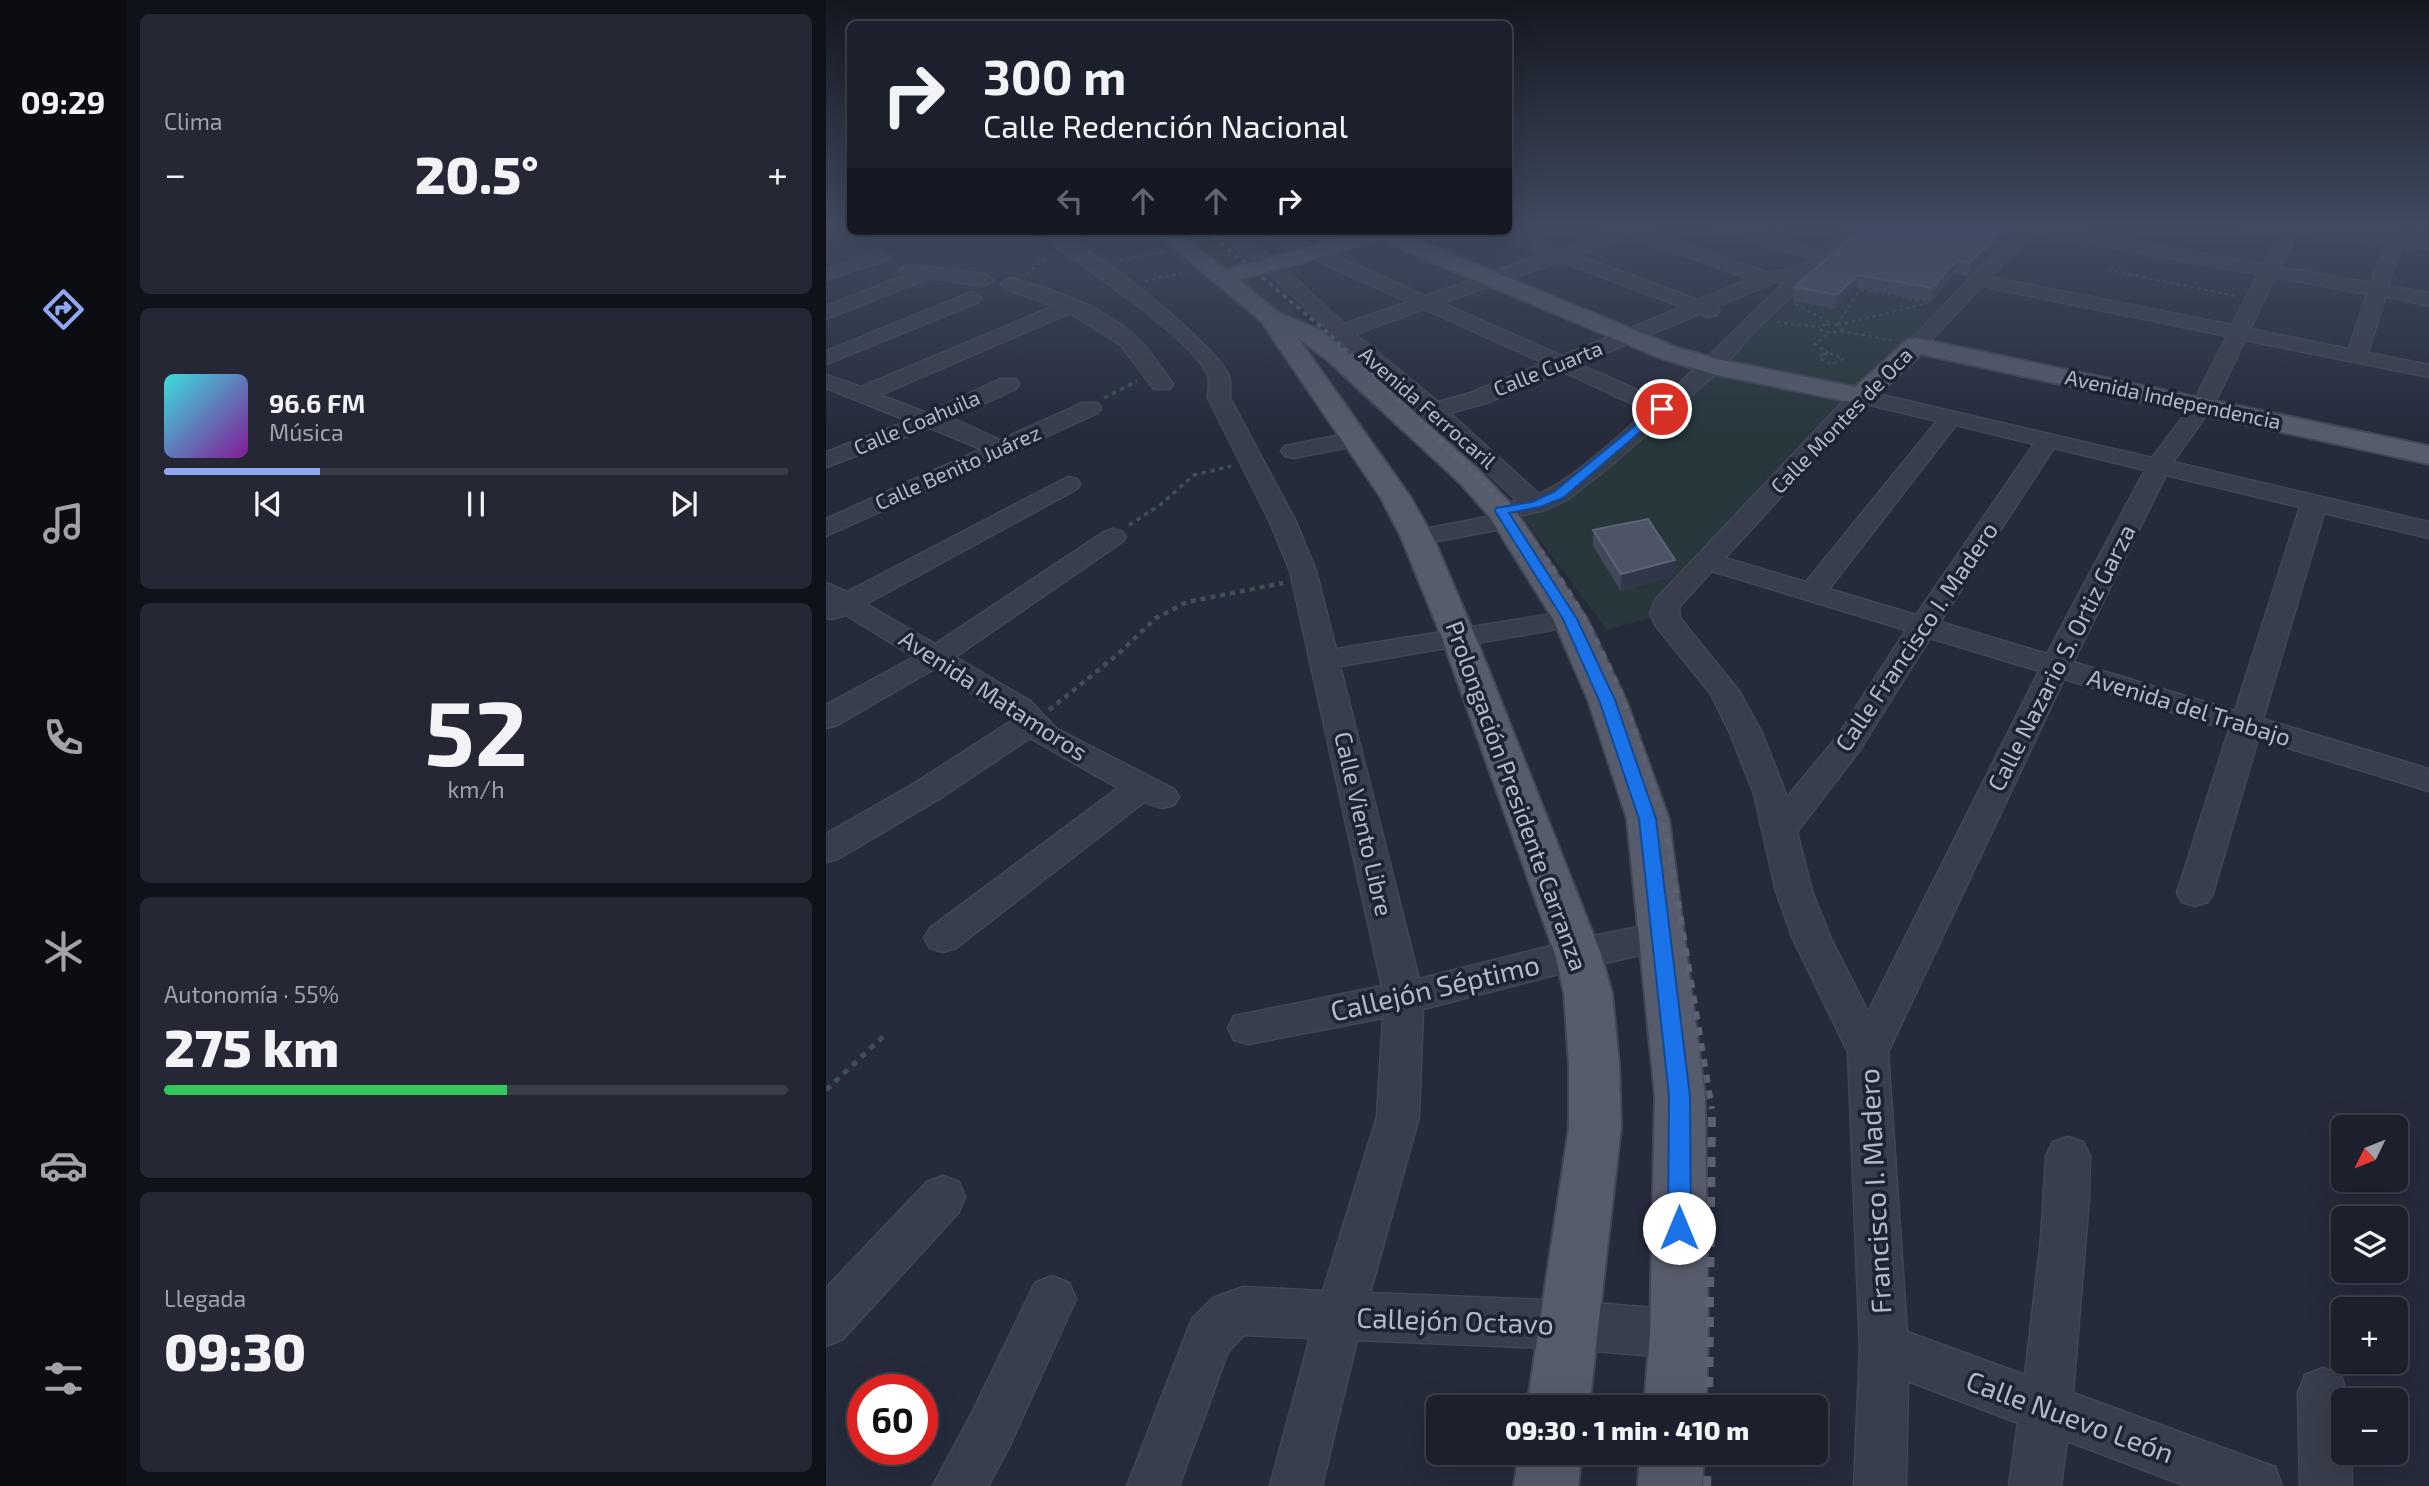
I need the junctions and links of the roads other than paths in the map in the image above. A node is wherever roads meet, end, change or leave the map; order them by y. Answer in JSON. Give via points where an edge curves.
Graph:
{"nodes":[{"id":1,"x":870,"y":295,"type":"edge"},
{"id":2,"x":1041,"y":295,"type":"edge"},
{"id":3,"x":1134,"y":295,"type":"edge"},
{"id":4,"x":1244,"y":295,"type":"edge"},
{"id":5,"x":1303,"y":295,"type":"edge"},
{"id":6,"x":1409,"y":295,"type":"edge"},
{"id":7,"x":1446,"y":295,"type":"edge"},
{"id":8,"x":1531,"y":295,"type":"edge"},
{"id":9,"x":1668,"y":295,"type":"edge"},
{"id":10,"x":1727,"y":295,"type":"edge"},
{"id":11,"x":1773,"y":295,"type":"edge"},
{"id":12,"x":1963,"y":295,"type":"edge"},
{"id":13,"x":2054,"y":295,"type":"edge"},
{"id":14,"x":2256,"y":295,"type":"edge"},
{"id":15,"x":2376,"y":295,"type":"edge"},
{"id":16,"x":2408,"y":295,"type":"edge"},
{"id":17,"x":972,"y":298,"type":"dead end"},
{"id":18,"x":2429,"y":299,"type":"edge"},
{"id":19,"x":1425,"y":303,"type":"junction"},
{"id":20,"x":1070,"y":306,"type":"junction"},
{"id":21,"x":1699,"y":307,"type":"junction"},
{"id":22,"x":826,"y":313,"type":"edge"},
{"id":23,"x":1269,"y":316,"type":"junction"},
{"id":24,"x":1737,"y":321,"type":"junction"},
{"id":25,"x":1341,"y":332,"type":"junction"},
{"id":26,"x":2239,"y":332,"type":"junction"},
{"id":27,"x":1628,"y":336,"type":"junction"},
{"id":28,"x":1916,"y":345,"type":"junction"},
{"id":29,"x":2357,"y":355,"type":"junction"},
{"id":30,"x":826,"y":358,"type":"edge"},
{"id":31,"x":1561,"y":364,"type":"junction"},
{"id":32,"x":1713,"y":366,"type":"junction"},
{"id":33,"x":826,"y":367,"type":"edge"},
{"id":34,"x":2429,"y":372,"type":"edge"},
{"id":35,"x":1158,"y":379,"type":"road end"},
{"id":36,"x":826,"y":381,"type":"edge"},
{"id":37,"x":1008,"y":384,"type":"dead end"},
{"id":38,"x":869,"y":391,"type":"junction"},
{"id":39,"x":1861,"y":396,"type":"junction"},
{"id":40,"x":2202,"y":406,"type":"junction"},
{"id":41,"x":1090,"y":408,"type":"road end"},
{"id":42,"x":1662,"y":409,"type":"junction"},
{"id":43,"x":1434,"y":410,"type":"junction"},
{"id":44,"x":1952,"y":416,"type":"junction"},
{"id":45,"x":1406,"y":418,"type":"junction"},
{"id":46,"x":937,"y":419,"type":"junction"},
{"id":47,"x":1357,"y":439,"type":"junction"},
{"id":48,"x":2049,"y":439,"type":"junction"},
{"id":49,"x":1001,"y":449,"type":"junction"},
{"id":50,"x":1293,"y":451,"type":"dead end"},
{"id":51,"x":2429,"y":455,"type":"edge"},
{"id":52,"x":826,"y":460,"type":"edge"},
{"id":53,"x":2159,"y":465,"type":"junction"},
{"id":54,"x":1068,"y":484,"type":"dead end"},
{"id":55,"x":2314,"y":503,"type":"junction"},
{"id":56,"x":1515,"y":512,"type":"junction"},
{"id":57,"x":826,"y":528,"type":"edge"},
{"id":58,"x":2429,"y":530,"type":"edge"},
{"id":59,"x":1113,"y":537,"type":"road end"},
{"id":60,"x":1417,"y":537,"type":"junction"},
{"id":61,"x":1708,"y":561,"type":"junction"},
{"id":62,"x":1812,"y":593,"type":"junction"},
{"id":63,"x":833,"y":603,"type":"edge"},
{"id":64,"x":1570,"y":619,"type":"junction"},
{"id":65,"x":1666,"y":620,"type":"joint"},
{"id":66,"x":1923,"y":626,"type":"junction"},
{"id":67,"x":1458,"y":638,"type":"junction"},
{"id":68,"x":935,"y":657,"type":"junction"},
{"id":69,"x":1325,"y":660,"type":"junction"},
{"id":70,"x":2055,"y":668,"type":"junction"},
{"id":71,"x":826,"y":718,"type":"edge"},
{"id":72,"x":1033,"y":722,"type":"junction"},
{"id":73,"x":2245,"y":725,"type":"junction"},
{"id":74,"x":2429,"y":780,"type":"edge"},
{"id":75,"x":1779,"y":831,"type":"junction"},
{"id":76,"x":826,"y":850,"type":"edge"},
{"id":77,"x":2195,"y":893,"type":"dead end"},
{"id":78,"x":1663,"y":936,"type":"junction"},
{"id":79,"x":943,"y":938,"type":"dead end"},
{"id":80,"x":1578,"y":954,"type":"junction"},
{"id":81,"x":1404,"y":998,"type":"junction"},
{"id":82,"x":1248,"y":1028,"type":"dead end"},
{"id":83,"x":1868,"y":1052,"type":"junction"},
{"id":84,"x":2068,"y":1156,"type":"dead end"},
{"id":85,"x":943,"y":1197,"type":"dead end"},
{"id":86,"x":1052,"y":1299,"type":"dead end"},
{"id":87,"x":1339,"y":1317,"type":"junction"},
{"id":88,"x":826,"y":1322,"type":"edge"},
{"id":89,"x":1570,"y":1325,"type":"junction"},
{"id":90,"x":1679,"y":1334,"type":"junction"},
{"id":91,"x":1884,"y":1348,"type":"junction"},
{"id":92,"x":2323,"y":1393,"type":"dead end"},
{"id":93,"x":1560,"y":1395,"type":"edge"},
{"id":94,"x":1676,"y":1395,"type":"edge"},
{"id":95,"x":2046,"y":1408,"type":"junction"},
{"id":96,"x":1549,"y":1465,"type":"edge"},
{"id":97,"x":1671,"y":1465,"type":"edge"},
{"id":98,"x":959,"y":1486,"type":"edge"},
{"id":99,"x":1153,"y":1486,"type":"edge"},
{"id":100,"x":1296,"y":1486,"type":"edge"},
{"id":101,"x":1546,"y":1486,"type":"edge"},
{"id":102,"x":1670,"y":1486,"type":"edge"},
{"id":103,"x":1880,"y":1486,"type":"edge"},
{"id":104,"x":2035,"y":1486,"type":"edge"},
{"id":105,"x":2256,"y":1486,"type":"edge"},
{"id":106,"x":2326,"y":1486,"type":"edge"}],
"edges":[{"from":1,"to":22,"type":"street"},
{"from":2,"to":20,"type":"street"},
{"from":3,"to":69,"type":"street","name":"Calle Viento Libre","via":[[1193,344],[1218,377],[1219,398],[1283,522],[1305,578]]},
{"from":4,"to":23,"type":"main road"},
{"from":5,"to":25,"type":"street","name":"Avenida Ferrocaril"},
{"from":6,"to":19,"type":"street"},
{"from":7,"to":19,"type":"street"},
{"from":8,"to":27,"type":"main road"},
{"from":9,"to":21,"type":"street"},
{"from":10,"to":21,"type":"street","name":"Calle Cuarta"},
{"from":11,"to":24,"type":"street"},
{"from":12,"to":28,"type":"street","name":"Calle Montes de Oca"},
{"from":13,"to":26,"type":"street"},
{"from":14,"to":26,"type":"street","name":"Calle Nazario S. Ortiz Garza"},
{"from":15,"to":29,"type":"street"},
{"from":16,"to":18,"type":"street"},
{"from":17,"to":30,"type":"street"},
{"from":19,"to":25,"type":"street"},
{"from":19,"to":31,"type":"street"},
{"from":20,"to":35,"type":"street","via":[[1130,343]]},
{"from":20,"to":38,"type":"street"},
{"from":21,"to":24,"type":"street"},
{"from":21,"to":27,"type":"street","name":"Calle Cuarta"},
{"from":23,"to":45,"type":"main road","via":[[1311,335]]},
{"from":23,"to":47,"type":"main road","name":"Prolongación Presidente Carranza"},
{"from":24,"to":32,"type":"street"},
{"from":25,"to":43,"type":"street","name":"Avenida Ferrocaril"},
{"from":26,"to":29,"type":"street"},
{"from":26,"to":40,"type":"street","name":"Calle Nazario S. Ortiz Garza"},
{"from":27,"to":31,"type":"street","name":"Calle Cuarta"},
{"from":27,"to":32,"type":"main road"},
{"from":28,"to":39,"type":"main road","name":"Calle Montes de Oca"},
{"from":28,"to":40,"type":"main road","name":"Avenida Independencia"},
{"from":29,"to":34,"type":"street"},
{"from":31,"to":42,"type":"street"},
{"from":31,"to":43,"type":"street","name":"Calle Cuarta","via":[[1478,398]]},
{"from":32,"to":39,"type":"main road"},
{"from":32,"to":42,"type":"street"},
{"from":33,"to":38,"type":"street"},
{"from":36,"to":38,"type":"street"},
{"from":37,"to":46,"type":"street","name":"Calle Coahuila"},
{"from":38,"to":46,"type":"street"},
{"from":39,"to":44,"type":"street"},
{"from":39,"to":61,"type":"street","name":"Calle Montes de Oca"},
{"from":40,"to":51,"type":"main road","name":"Avenida Independencia"},
{"from":40,"to":53,"type":"street","name":"Calle Nazario S. Ortiz Garza"},
{"from":41,"to":49,"type":"street","name":"Calle Benito Juárez"},
{"from":42,"to":56,"type":"street","via":[[1559,495]]},
{"from":43,"to":45,"type":"street","name":"Calle Cuarta"},
{"from":43,"to":56,"type":"street","name":"Avenida Ferrocaril"},
{"from":44,"to":48,"type":"street"},
{"from":44,"to":62,"type":"street"},
{"from":45,"to":56,"type":"main road"},
{"from":46,"to":49,"type":"street"},
{"from":46,"to":52,"type":"street","name":"Calle Coahuila"},
{"from":47,"to":50,"type":"street"},
{"from":47,"to":60,"type":"main road","name":"Prolongación Presidente Carranza"},
{"from":48,"to":53,"type":"street"},
{"from":48,"to":66,"type":"street","name":"Calle Francisco I. Madero"},
{"from":49,"to":57,"type":"street","name":"Calle Benito Juárez"},
{"from":53,"to":55,"type":"street"},
{"from":53,"to":70,"type":"street","name":"Calle Nazario S. Ortiz Garza"},
{"from":54,"to":63,"type":"street"},
{"from":55,"to":58,"type":"street"},
{"from":55,"to":73,"type":"street"},
{"from":56,"to":60,"type":"street"},
{"from":56,"to":64,"type":"main road"},
{"from":59,"to":68,"type":"street"},
{"from":60,"to":67,"type":"main road","name":"Prolongación Presidente Carranza"},
{"from":61,"to":62,"type":"street","name":"Avenida del Trabajo"},
{"from":61,"to":65,"type":"street","name":"Calle Montes de Oca","via":[[1666,605]]},
{"from":62,"to":66,"type":"street","name":"Avenida del Trabajo"},
{"from":63,"to":68,"type":"street","name":"Avenida Matamoros"},
{"from":64,"to":67,"type":"street"},
{"from":64,"to":78,"type":"main road","via":[[1607,700],[1648,819]]},
{"from":65,"to":75,"type":"street","name":"Francisco I. Madero","via":[[1724,691],[1758,760]]},
{"from":66,"to":70,"type":"street","name":"Avenida del Trabajo"},
{"from":66,"to":75,"type":"street","name":"Calle Francisco I. Madero","via":[[1848,744]]},
{"from":67,"to":69,"type":"street"},
{"from":67,"to":80,"type":"main road","name":"Prolongación Presidente Carranza"},
{"from":68,"to":71,"type":"street"},
{"from":68,"to":72,"type":"street","name":"Avenida Matamoros","via":[[1019,708]]},
{"from":69,"to":81,"type":"street","name":"Calle Viento Libre"},
{"from":70,"to":73,"type":"street","name":"Avenida del Trabajo"},
{"from":70,"to":83,"type":"street","name":"Calle Nazario S. Ortiz Garza"},
{"from":72,"to":76,"type":"street"},
{"from":72,"to":79,"type":"street","name":"Avenida Matamoros","via":[[1046,736],[1151,792]]},
{"from":73,"to":74,"type":"street","name":"Avenida del Trabajo"},
{"from":73,"to":77,"type":"street"},
{"from":75,"to":83,"type":"street","name":"Francisco I. Madero","via":[[1812,939]]},
{"from":78,"to":80,"type":"street","name":"Callejón Séptimo"},
{"from":78,"to":90,"type":"main road","via":[[1680,1096]]},
{"from":80,"to":81,"type":"street","name":"Callejón Séptimo"},
{"from":80,"to":89,"type":"main road","name":"Prolongación Presidente Carranza","via":[[1588,993],[1595,1127]]},
{"from":81,"to":82,"type":"street","name":"Callejón Séptimo"},
{"from":81,"to":87,"type":"street","name":"Calle Viento Libre","via":[[1398,1117]]},
{"from":83,"to":91,"type":"street","name":"Francisco I. Madero"},
{"from":84,"to":95,"type":"street","via":[[2062,1293]]},
{"from":85,"to":88,"type":"street"},
{"from":86,"to":98,"type":"street"},
{"from":87,"to":89,"type":"street","name":"Callejón Octavo"},
{"from":87,"to":99,"type":"street","name":"Callejón Octavo","via":[[1242,1311],[1230,1315],[1209,1336]]},
{"from":87,"to":100,"type":"street","name":"Calle Viento Libre"},
{"from":89,"to":90,"type":"street","name":"Callejón Octavo"},
{"from":89,"to":93,"type":"main road","name":"Prolongación Presidente Carranza"},
{"from":90,"to":94,"type":"main road"},
{"from":91,"to":95,"type":"street","name":"Calle Nuevo León"},
{"from":91,"to":103,"type":"street","name":"Francisco I. Madero"},
{"from":92,"to":106,"type":"street"},
{"from":95,"to":104,"type":"street"},
{"from":95,"to":105,"type":"street","name":"Calle Nuevo León"},
{"from":96,"to":101,"type":"main road"},
{"from":97,"to":102,"type":"main road"}]}
